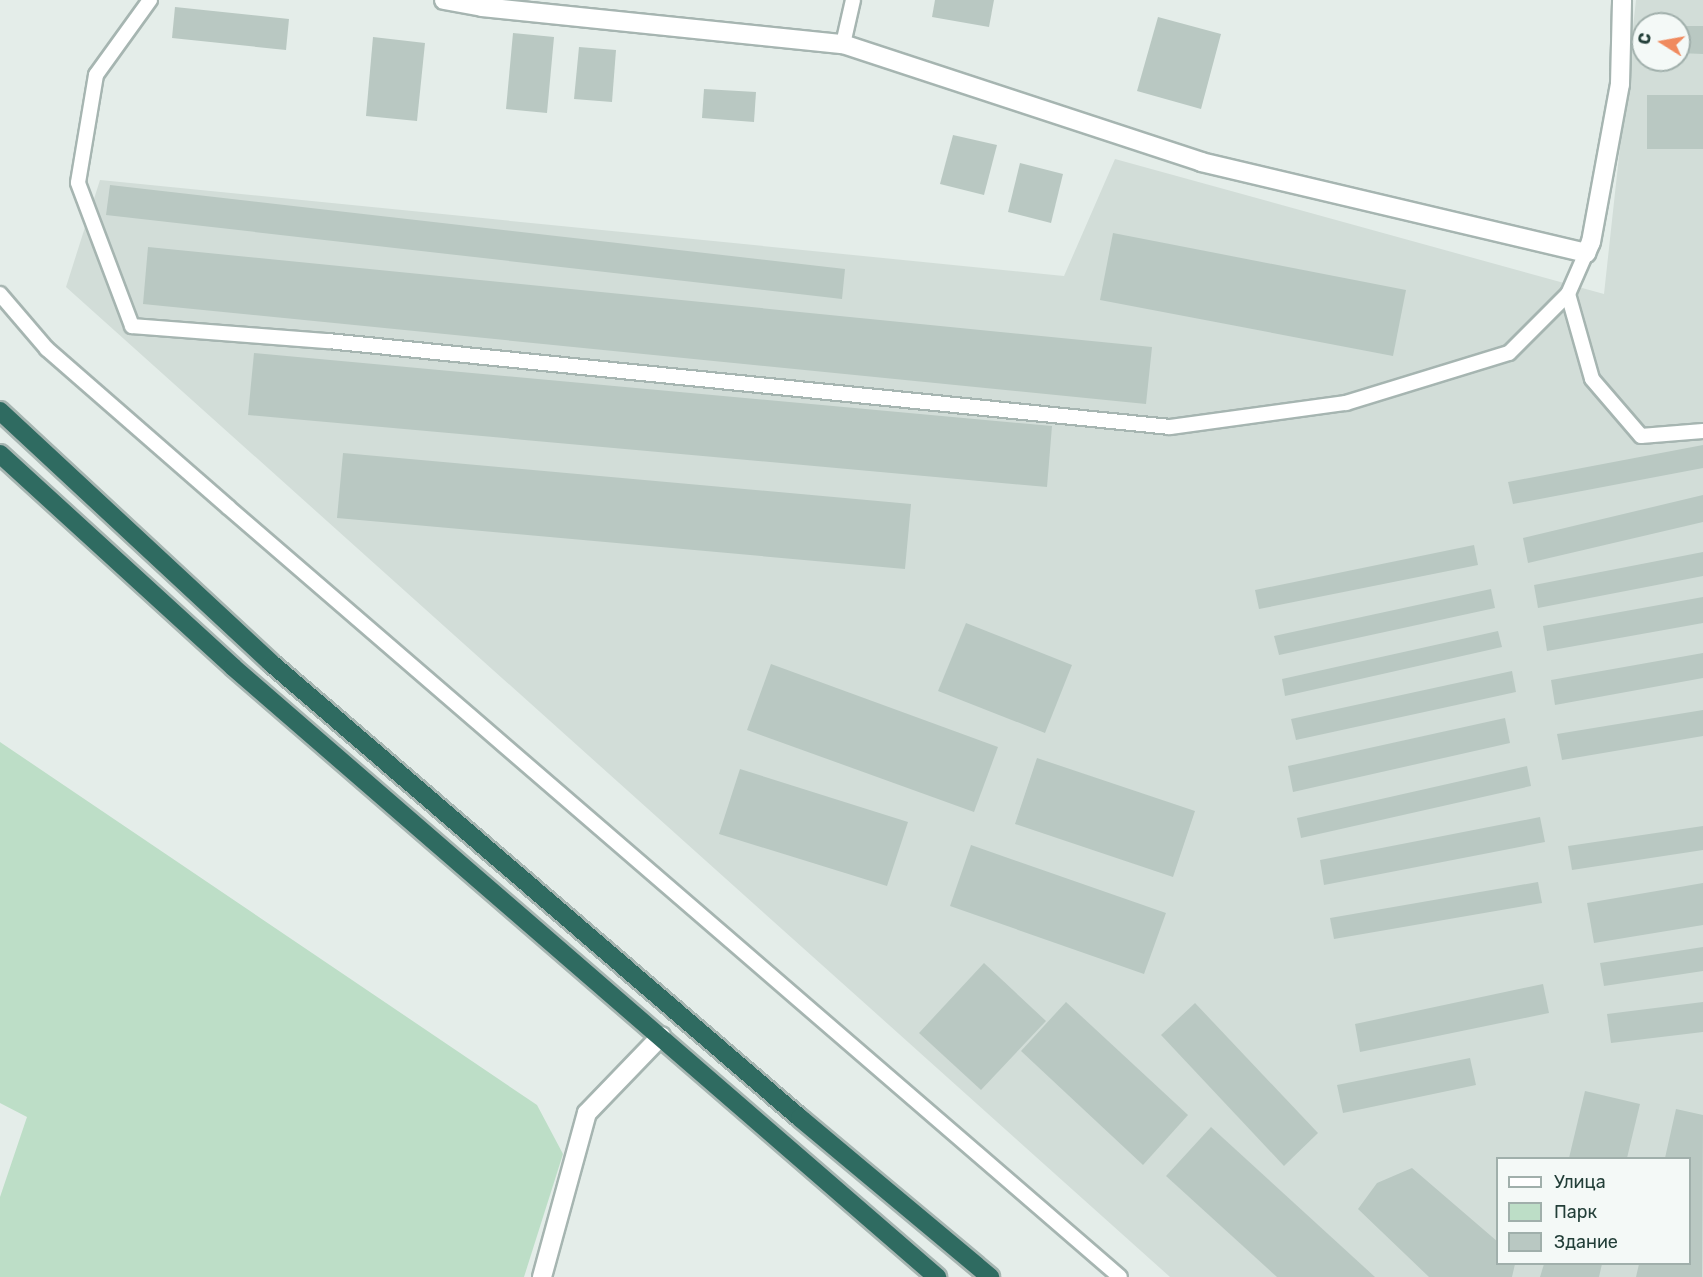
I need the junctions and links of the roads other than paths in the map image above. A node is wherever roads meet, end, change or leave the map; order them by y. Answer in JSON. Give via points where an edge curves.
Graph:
{"nodes":[{"id":1,"x":150,"y":0,"type":"edge"},
{"id":2,"x":444,"y":0,"type":"edge"},
{"id":3,"x":853,"y":0,"type":"edge"},
{"id":4,"x":1622,"y":0,"type":"edge"},
{"id":5,"x":843,"y":44,"type":"junction"},
{"id":6,"x":1586,"y":253,"type":"junction"},
{"id":7,"x":0,"y":294,"type":"edge"},
{"id":8,"x":1568,"y":294,"type":"junction"},
{"id":9,"x":0,"y":411,"type":"edge"},
{"id":10,"x":1703,"y":431,"type":"edge"},
{"id":11,"x":0,"y":454,"type":"edge"},
{"id":12,"x":661,"y":1036,"type":"junction"},
{"id":13,"x":542,"y":1277,"type":"edge"},
{"id":14,"x":937,"y":1277,"type":"edge"},
{"id":15,"x":990,"y":1277,"type":"edge"},
{"id":16,"x":1120,"y":1277,"type":"edge"}],
"edges":[{"from":1,"to":8,"type":"lane","via":[[96,75],[78,183],[132,326],[328,341],[1170,428],[1346,403],[1509,353]]},
{"from":2,"to":5,"type":"street"},
{"from":3,"to":5,"type":"lane"},
{"from":4,"to":6,"type":"street","via":[[1620,84]]},
{"from":5,"to":6,"type":"street","via":[[1201,162]]},
{"from":6,"to":8,"type":"lane"},
{"from":7,"to":16,"type":"lane","via":[[47,349]]},
{"from":8,"to":10,"type":"lane","via":[[1592,380],[1641,436]]},
{"from":9,"to":15,"type":"highway","via":[[271,663]]},
{"from":11,"to":12,"type":"highway","via":[[233,668]]},
{"from":12,"to":13,"type":"street","via":[[587,1113]]},
{"from":12,"to":14,"type":"highway"}]}
